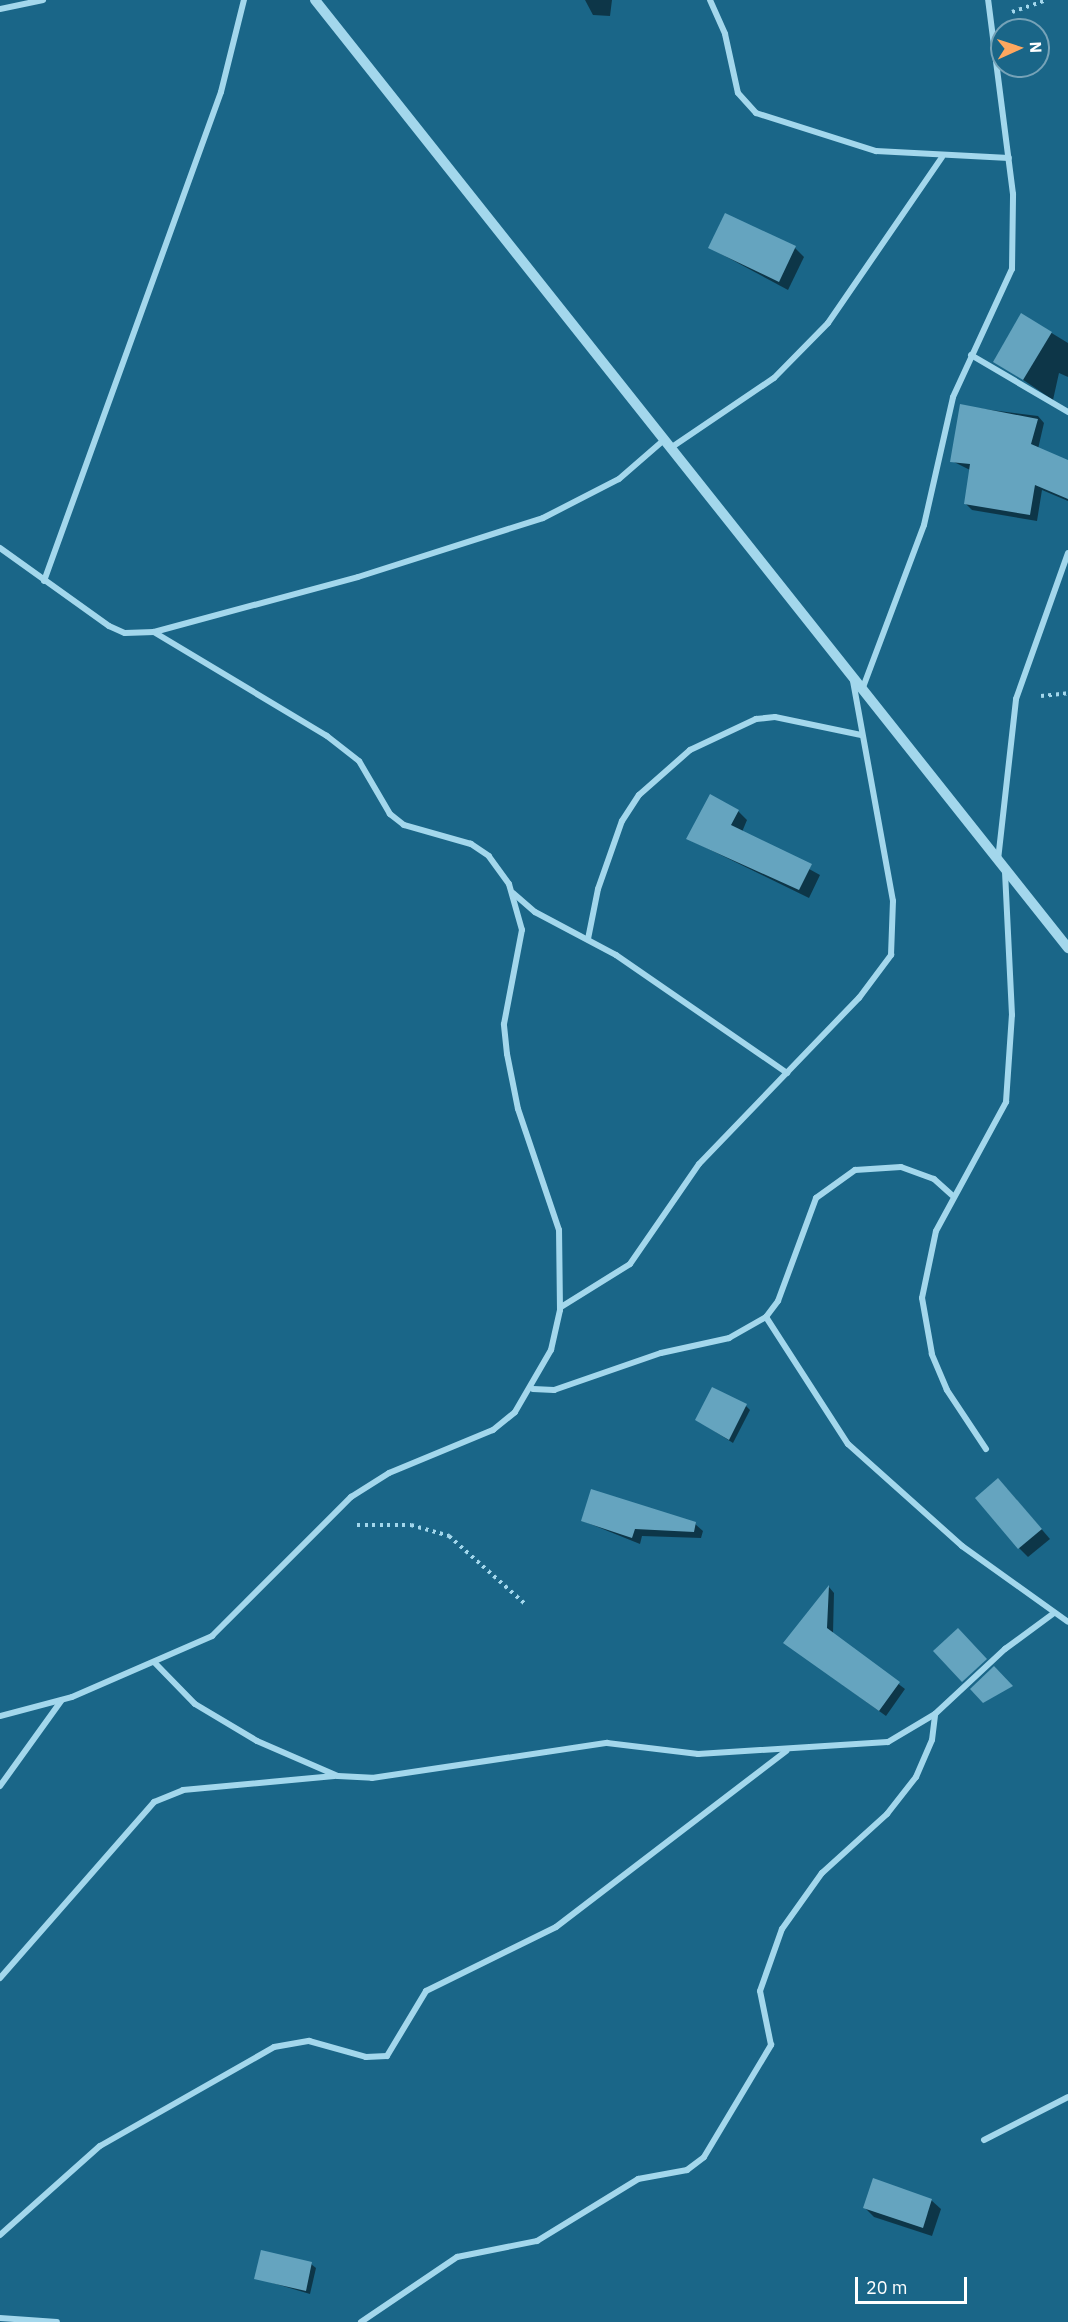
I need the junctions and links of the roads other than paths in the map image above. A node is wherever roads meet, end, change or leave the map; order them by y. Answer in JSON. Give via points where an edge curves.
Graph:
{"nodes":[{"id":1,"x":43,"y":0,"type":"edge"},
{"id":2,"x":244,"y":0,"type":"edge"},
{"id":3,"x":710,"y":0,"type":"edge"},
{"id":4,"x":988,"y":0,"type":"edge"},
{"id":5,"x":318,"y":1,"type":"edge"},
{"id":6,"x":0,"y":9,"type":"edge"},
{"id":7,"x":942,"y":158,"type":"junction"},
{"id":8,"x":1009,"y":158,"type":"junction"},
{"id":9,"x":971,"y":355,"type":"junction"},
{"id":10,"x":1068,"y":412,"type":"edge"},
{"id":11,"x":668,"y":443,"type":"junction"},
{"id":12,"x":0,"y":548,"type":"edge"},
{"id":13,"x":1068,"y":553,"type":"edge"},
{"id":14,"x":44,"y":580,"type":"junction"},
{"id":15,"x":154,"y":632,"type":"junction"},
{"id":16,"x":853,"y":679,"type":"junction"},
{"id":17,"x":862,"y":690,"type":"junction"},
{"id":18,"x":861,"y":735,"type":"junction"},
{"id":19,"x":1002,"y":866,"type":"junction"},
{"id":20,"x":513,"y":893,"type":"junction"},
{"id":21,"x":588,"y":939,"type":"junction"},
{"id":22,"x":1068,"y":948,"type":"edge"},
{"id":23,"x":787,"y":1073,"type":"junction"},
{"id":24,"x":952,"y":1195,"type":"junction"},
{"id":25,"x":560,"y":1310,"type":"junction"},
{"id":26,"x":766,"y":1317,"type":"junction"},
{"id":27,"x":533,"y":1389,"type":"junction"},
{"id":28,"x":986,"y":1449,"type":"dead end"},
{"id":29,"x":1054,"y":1613,"type":"junction"},
{"id":30,"x":1068,"y":1622,"type":"edge"},
{"id":31,"x":155,"y":1663,"type":"junction"},
{"id":32,"x":61,"y":1700,"type":"junction"},
{"id":33,"x":935,"y":1714,"type":"junction"},
{"id":34,"x":0,"y":1716,"type":"edge"},
{"id":35,"x":786,"y":1750,"type":"junction"},
{"id":36,"x":338,"y":1776,"type":"junction"},
{"id":37,"x":0,"y":1786,"type":"edge"},
{"id":38,"x":0,"y":1978,"type":"edge"},
{"id":39,"x":1068,"y":2097,"type":"edge"},
{"id":40,"x":984,"y":2140,"type":"dead end"},
{"id":41,"x":0,"y":2235,"type":"edge"},
{"id":42,"x":0,"y":2318,"type":"edge"},
{"id":43,"x":57,"y":2322,"type":"edge"},
{"id":44,"x":362,"y":2322,"type":"edge"}],
"edges":[{"from":1,"to":6,"type":"street"},
{"from":2,"to":14,"type":"street","via":[[221,92]]},
{"from":3,"to":7,"type":"street","via":[[725,34],[738,93],[756,113],[858,147]]},
{"from":4,"to":8,"type":"street","via":[[996,35]]},
{"from":5,"to":11,"type":"street"},
{"from":7,"to":8,"type":"street"},
{"from":7,"to":11,"type":"street","via":[[828,323],[774,378]]},
{"from":8,"to":9,"type":"street","via":[[1012,269]]},
{"from":9,"to":10,"type":"street"},
{"from":9,"to":17,"type":"street","via":[[953,397],[921,535]]},
{"from":11,"to":15,"type":"street","via":[[619,479],[543,518],[358,577]]},
{"from":11,"to":16,"type":"street"},
{"from":12,"to":14,"type":"street"},
{"from":13,"to":19,"type":"street","via":[[1016,699]]},
{"from":14,"to":15,"type":"street","via":[[109,627],[125,633]]},
{"from":15,"to":20,"type":"street","via":[[327,736],[359,761],[390,814],[404,825],[471,844],[499,867]]},
{"from":16,"to":17,"type":"street"},
{"from":16,"to":18,"type":"street"},
{"from":17,"to":19,"type":"street"},
{"from":18,"to":21,"type":"street","via":[[766,718],[738,723],[690,750],[639,795],[622,821],[598,890]]},
{"from":18,"to":23,"type":"street","via":[[893,902],[895,944],[883,970]]},
{"from":19,"to":22,"type":"street"},
{"from":19,"to":24,"type":"street","via":[[1012,1015],[1006,1102],[993,1134]]},
{"from":20,"to":21,"type":"street","via":[[535,912]]},
{"from":20,"to":25,"type":"street","via":[[522,930],[507,1004],[506,1044],[518,1109],[559,1230]]},
{"from":21,"to":23,"type":"street"},
{"from":23,"to":25,"type":"street","via":[[699,1164],[630,1264],[563,1303]]},
{"from":24,"to":26,"type":"street","via":[[934,1179],[901,1167],[855,1170],[831,1183],[816,1198],[782,1292]]},
{"from":24,"to":28,"type":"street","via":[[927,1263],[924,1324],[947,1390]]},
{"from":25,"to":27,"type":"street","via":[[552,1350]]},
{"from":26,"to":27,"type":"street","via":[[729,1338],[661,1353],[554,1390]]},
{"from":26,"to":29,"type":"street","via":[[848,1444],[962,1546]]},
{"from":27,"to":31,"type":"street","via":[[493,1430],[389,1473],[323,1522],[253,1601],[212,1635]]},
{"from":29,"to":30,"type":"street"},
{"from":29,"to":33,"type":"street","via":[[1005,1649]]},
{"from":31,"to":32,"type":"street"},
{"from":31,"to":36,"type":"street","via":[[206,1712]]},
{"from":32,"to":34,"type":"street"},
{"from":32,"to":37,"type":"street"},
{"from":33,"to":35,"type":"street","via":[[888,1743]]},
{"from":33,"to":44,"type":"street","via":[[932,1740],[916,1777],[887,1814],[822,1873],[782,1929],[760,1991],[771,2045],[704,2157],[687,2170],[650,2174],[627,2184],[537,2241],[457,2257]]},
{"from":35,"to":36,"type":"street","via":[[698,1754],[607,1743],[414,1774]]},
{"from":35,"to":41,"type":"street","via":[[556,1927],[426,1991],[387,2056],[366,2057],[309,2042],[274,2047],[100,2146]]},
{"from":36,"to":38,"type":"street","via":[[183,1790],[154,1802]]},
{"from":39,"to":40,"type":"street"},
{"from":42,"to":43,"type":"street"}]}
